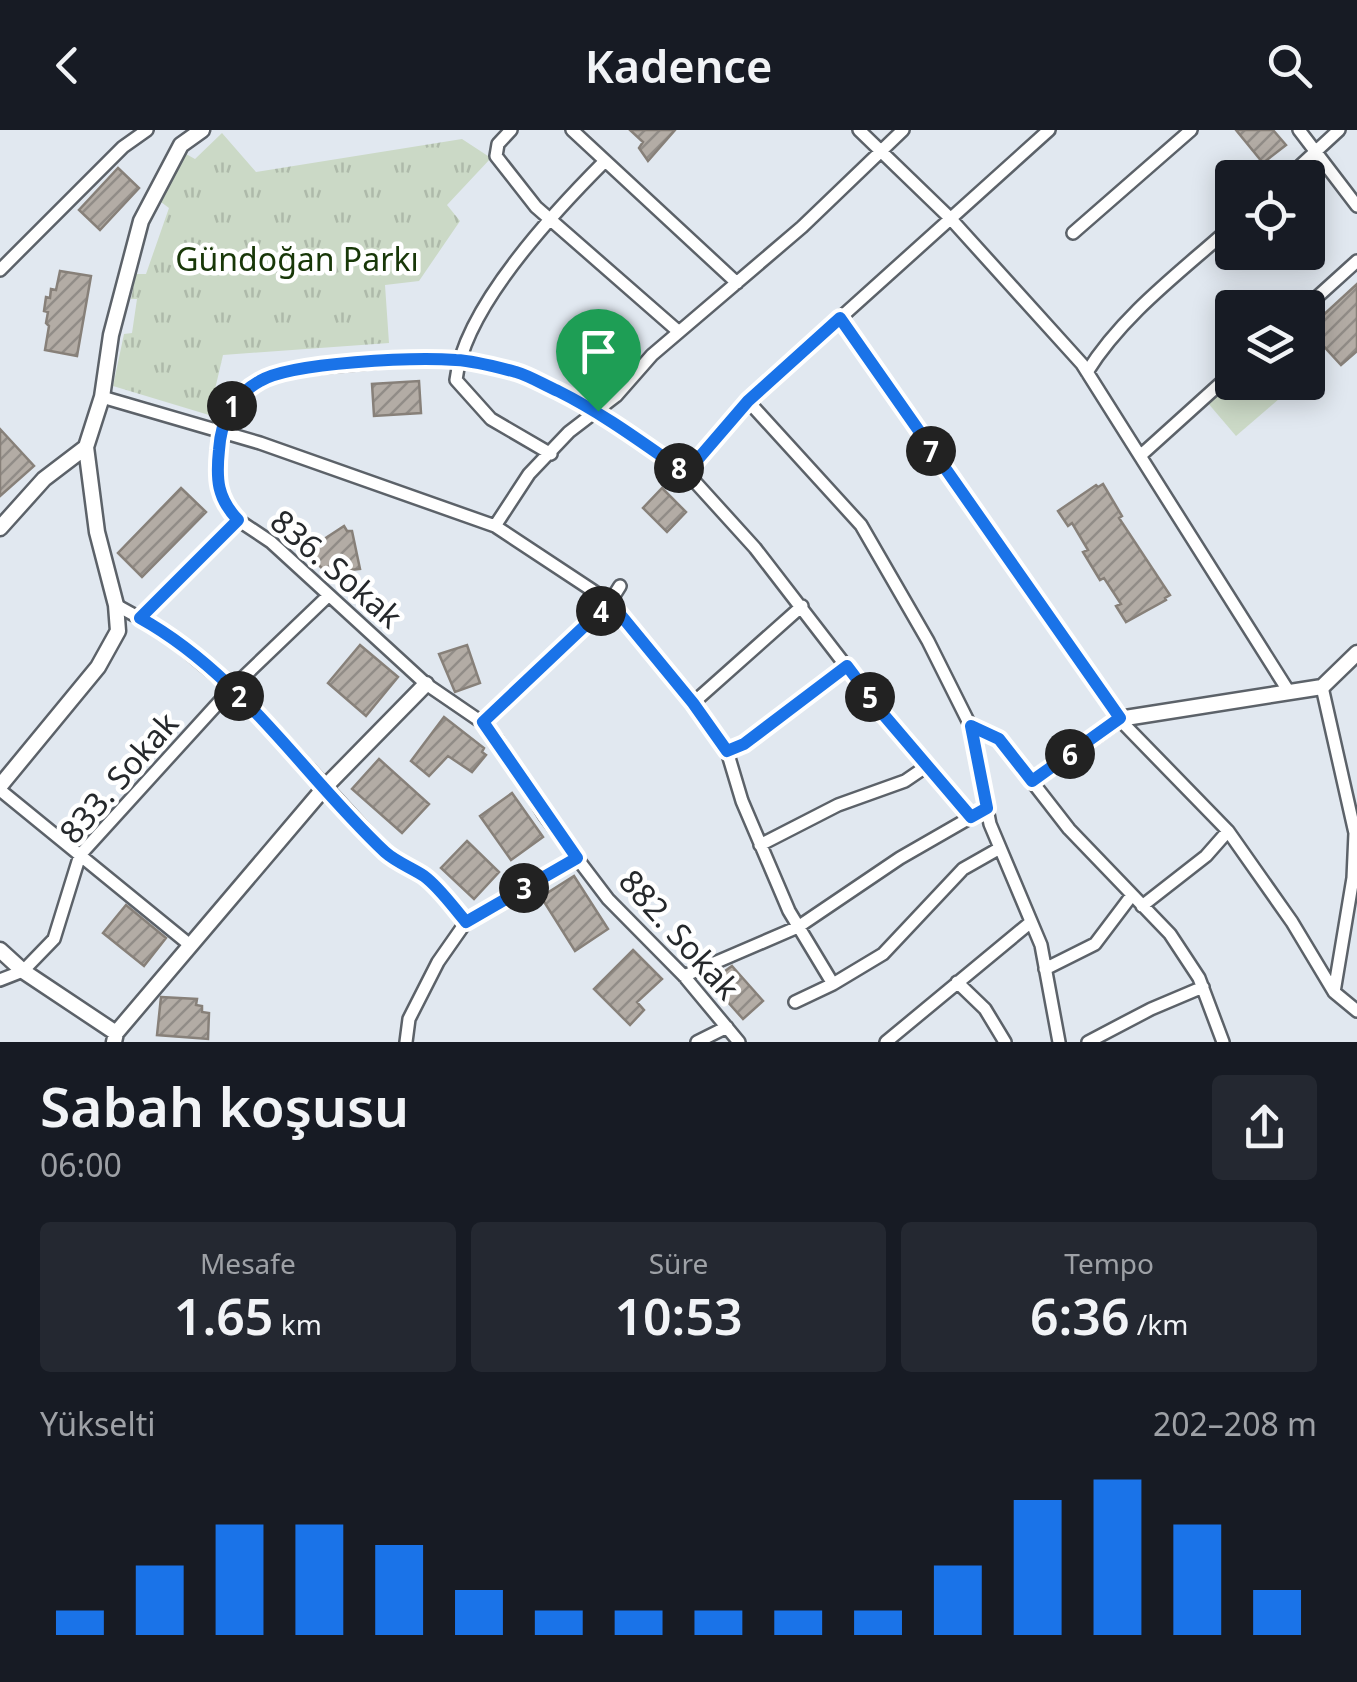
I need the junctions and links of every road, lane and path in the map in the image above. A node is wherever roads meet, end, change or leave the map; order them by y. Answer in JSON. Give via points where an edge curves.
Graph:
{"nodes":[{"id":1,"x":146,"y":130,"type":"edge"},
{"id":2,"x":202,"y":130,"type":"edge"},
{"id":3,"x":511,"y":130,"type":"edge"},
{"id":4,"x":572,"y":130,"type":"edge"},
{"id":5,"x":860,"y":130,"type":"edge"},
{"id":6,"x":903,"y":130,"type":"edge"},
{"id":7,"x":1049,"y":130,"type":"edge"},
{"id":8,"x":1191,"y":130,"type":"edge"},
{"id":9,"x":1299,"y":130,"type":"edge"},
{"id":10,"x":1339,"y":130,"type":"edge"},
{"id":11,"x":880,"y":151,"type":"junction"},
{"id":12,"x":1315,"y":152,"type":"junction"},
{"id":13,"x":1306,"y":160,"type":"edge"},
{"id":14,"x":605,"y":161,"type":"junction"},
{"id":15,"x":1357,"y":206,"type":"edge"},
{"id":16,"x":549,"y":218,"type":"junction"},
{"id":17,"x":950,"y":218,"type":"junction"},
{"id":18,"x":1073,"y":233,"type":"dead end"},
{"id":19,"x":1215,"y":241,"type":"edge"},
{"id":20,"x":1357,"y":261,"type":"edge"},
{"id":21,"x":0,"y":270,"type":"edge"},
{"id":22,"x":737,"y":282,"type":"junction"},
{"id":23,"x":1325,"y":290,"type":"edge"},
{"id":24,"x":840,"y":318,"type":"junction"},
{"id":25,"x":679,"y":332,"type":"junction"},
{"id":26,"x":458,"y":360,"type":"junction"},
{"id":27,"x":1087,"y":372,"type":"junction"},
{"id":28,"x":1215,"y":388,"type":"edge"},
{"id":29,"x":102,"y":397,"type":"junction"},
{"id":30,"x":748,"y":401,"type":"junction"},
{"id":31,"x":598,"y":411,"type":"junction"},
{"id":32,"x":220,"y":430,"type":"junction"},
{"id":33,"x":86,"y":447,"type":"junction"},
{"id":34,"x":551,"y":454,"type":"junction"},
{"id":35,"x":1140,"y":456,"type":"junction"},
{"id":36,"x":686,"y":473,"type":"junction"},
{"id":37,"x":238,"y":520,"type":"junction"},
{"id":38,"x":495,"y":526,"type":"junction"},
{"id":39,"x":0,"y":528,"type":"edge"},
{"id":40,"x":620,"y":586,"type":"dead end"},
{"id":41,"x":328,"y":596,"type":"junction"},
{"id":42,"x":610,"y":602,"type":"junction"},
{"id":43,"x":116,"y":605,"type":"junction"},
{"id":44,"x":802,"y":606,"type":"junction"},
{"id":45,"x":140,"y":618,"type":"junction"},
{"id":46,"x":1357,"y":654,"type":"edge"},
{"id":47,"x":847,"y":666,"type":"junction"},
{"id":48,"x":426,"y":684,"type":"junction"},
{"id":49,"x":1322,"y":687,"type":"junction"},
{"id":50,"x":231,"y":689,"type":"junction"},
{"id":51,"x":1288,"y":692,"type":"junction"},
{"id":52,"x":693,"y":703,"type":"junction"},
{"id":53,"x":1120,"y":718,"type":"junction"},
{"id":54,"x":483,"y":722,"type":"junction"},
{"id":55,"x":971,"y":726,"type":"junction"},
{"id":56,"x":727,"y":751,"type":"junction"},
{"id":57,"x":927,"y":766,"type":"junction"},
{"id":58,"x":1032,"y":781,"type":"junction"},
{"id":59,"x":325,"y":787,"type":"junction"},
{"id":60,"x":0,"y":788,"type":"edge"},
{"id":61,"x":987,"y":808,"type":"junction"},
{"id":62,"x":971,"y":817,"type":"junction"},
{"id":63,"x":1228,"y":831,"type":"junction"},
{"id":64,"x":760,"y":845,"type":"junction"},
{"id":65,"x":1000,"y":848,"type":"junction"},
{"id":66,"x":80,"y":855,"type":"junction"},
{"id":67,"x":577,"y":858,"type":"junction"},
{"id":68,"x":1132,"y":895,"type":"junction"},
{"id":69,"x":1142,"y":906,"type":"junction"},
{"id":70,"x":466,"y":922,"type":"junction"},
{"id":71,"x":1031,"y":922,"type":"junction"},
{"id":72,"x":798,"y":927,"type":"junction"},
{"id":73,"x":190,"y":944,"type":"junction"},
{"id":74,"x":0,"y":950,"type":"edge"},
{"id":75,"x":1045,"y":969,"type":"junction"},
{"id":76,"x":23,"y":970,"type":"junction"},
{"id":77,"x":684,"y":976,"type":"junction"},
{"id":78,"x":0,"y":980,"type":"edge"},
{"id":79,"x":957,"y":982,"type":"junction"},
{"id":80,"x":834,"y":984,"type":"junction"},
{"id":81,"x":1203,"y":987,"type":"junction"},
{"id":82,"x":1334,"y":992,"type":"junction"},
{"id":83,"x":794,"y":1002,"type":"dead end"},
{"id":84,"x":1357,"y":1011,"type":"edge"},
{"id":85,"x":727,"y":1027,"type":"junction"},
{"id":86,"x":115,"y":1038,"type":"edge"},
{"id":87,"x":406,"y":1042,"type":"edge"},
{"id":88,"x":698,"y":1042,"type":"edge"},
{"id":89,"x":739,"y":1042,"type":"edge"},
{"id":90,"x":886,"y":1042,"type":"edge"},
{"id":91,"x":1004,"y":1042,"type":"edge"},
{"id":92,"x":1058,"y":1042,"type":"edge"},
{"id":93,"x":1088,"y":1042,"type":"edge"},
{"id":94,"x":1223,"y":1042,"type":"edge"}],
"edges":[{"from":1,"to":21,"type":"street"},
{"from":2,"to":29,"type":"street","via":[[181,145],[140,220]]},
{"from":3,"to":16,"type":"street","via":[[496,156]]},
{"from":4,"to":14,"type":"street"},
{"from":5,"to":11,"type":"street"},
{"from":6,"to":11,"type":"street"},
{"from":7,"to":17,"type":"street"},
{"from":8,"to":18,"type":"street"},
{"from":9,"to":12,"type":"street"},
{"from":10,"to":12,"type":"street"},
{"from":11,"to":17,"type":"street"},
{"from":11,"to":22,"type":"street"},
{"from":12,"to":13,"type":"street"},
{"from":12,"to":15,"type":"street"},
{"from":14,"to":16,"type":"street"},
{"from":14,"to":22,"type":"street"},
{"from":16,"to":25,"type":"street"},
{"from":16,"to":26,"type":"street","via":[[516,260]]},
{"from":17,"to":24,"type":"street"},
{"from":17,"to":27,"type":"street"},
{"from":19,"to":27,"type":"street","via":[[1123,324]]},
{"from":20,"to":23,"type":"street"},
{"from":22,"to":25,"type":"street"},
{"from":24,"to":30,"type":"street"},
{"from":24,"to":53,"type":"street"},
{"from":25,"to":31,"type":"street"},
{"from":26,"to":31,"type":"street","via":[[521,373]]},
{"from":26,"to":32,"type":"street","via":[[271,375],[240,396]]},
{"from":26,"to":34,"type":"street","via":[[456,380],[492,419]]},
{"from":27,"to":35,"type":"street"},
{"from":28,"to":35,"type":"street"},
{"from":29,"to":32,"type":"street"},
{"from":29,"to":33,"type":"street"},
{"from":30,"to":36,"type":"street"},
{"from":30,"to":55,"type":"street","via":[[860,525]]},
{"from":31,"to":34,"type":"street"},
{"from":31,"to":36,"type":"street"},
{"from":32,"to":37,"type":"street","name":"836. Sokak","via":[[217,481]]},
{"from":32,"to":38,"type":"street"},
{"from":33,"to":39,"type":"street","via":[[44,479]]},
{"from":33,"to":43,"type":"street"},
{"from":34,"to":38,"type":"street","via":[[529,474]]},
{"from":35,"to":51,"type":"street"},
{"from":36,"to":44,"type":"street"},
{"from":37,"to":41,"type":"street","name":"836. Sokak"},
{"from":37,"to":45,"type":"street"},
{"from":38,"to":42,"type":"street"},
{"from":40,"to":42,"type":"street"},
{"from":41,"to":48,"type":"street","name":"836. Sokak"},
{"from":41,"to":50,"type":"street","name":"833. Sokak"},
{"from":42,"to":52,"type":"street"},
{"from":42,"to":54,"type":"street"},
{"from":43,"to":45,"type":"street"},
{"from":43,"to":60,"type":"street","via":[[118,630],[98,668]]},
{"from":44,"to":47,"type":"street"},
{"from":44,"to":52,"type":"street"},
{"from":45,"to":50,"type":"street"},
{"from":46,"to":49,"type":"street"},
{"from":47,"to":56,"type":"street"},
{"from":47,"to":57,"type":"street"},
{"from":48,"to":54,"type":"street","name":"882. Sokak"},
{"from":48,"to":59,"type":"street"},
{"from":49,"to":51,"type":"street"},
{"from":49,"to":82,"type":"street","via":[[1355,833]]},
{"from":50,"to":59,"type":"street"},
{"from":50,"to":66,"type":"street","name":"833. Sokak"},
{"from":51,"to":53,"type":"street"},
{"from":52,"to":56,"type":"street"},
{"from":53,"to":58,"type":"street"},
{"from":53,"to":63,"type":"street"},
{"from":54,"to":67,"type":"street","name":"882. Sokak"},
{"from":55,"to":58,"type":"street","via":[[999,739]]},
{"from":55,"to":61,"type":"street"},
{"from":56,"to":64,"type":"street"},
{"from":57,"to":62,"type":"street"},
{"from":57,"to":64,"type":"street"},
{"from":58,"to":68,"type":"street"},
{"from":59,"to":70,"type":"street","via":[[388,855],[428,878]]},
{"from":59,"to":73,"type":"street"},
{"from":60,"to":66,"type":"street"},
{"from":61,"to":62,"type":"street"},
{"from":61,"to":65,"type":"street"},
{"from":62,"to":72,"type":"street"},
{"from":63,"to":69,"type":"street"},
{"from":63,"to":82,"type":"street"},
{"from":64,"to":72,"type":"street"},
{"from":65,"to":71,"type":"street"},
{"from":65,"to":80,"type":"street","via":[[964,869],[883,954]]},
{"from":66,"to":73,"type":"street"},
{"from":66,"to":76,"type":"street","name":"833. Sokak","via":[[54,939]]},
{"from":67,"to":70,"type":"street"},
{"from":67,"to":77,"type":"street","name":"882. Sokak"},
{"from":68,"to":69,"type":"street"},
{"from":68,"to":75,"type":"street","via":[[1096,944]]},
{"from":69,"to":81,"type":"street","via":[[1170,934]]},
{"from":70,"to":87,"type":"street","via":[[409,1019]]},
{"from":71,"to":75,"type":"street"},
{"from":71,"to":79,"type":"street"},
{"from":72,"to":77,"type":"street"},
{"from":72,"to":80,"type":"street"},
{"from":73,"to":86,"type":"street"},
{"from":74,"to":76,"type":"street"},
{"from":75,"to":92,"type":"street"},
{"from":76,"to":78,"type":"street"},
{"from":76,"to":86,"type":"street"},
{"from":77,"to":85,"type":"street","name":"882. Sokak"},
{"from":79,"to":90,"type":"street"},
{"from":79,"to":91,"type":"street","via":[[985,1008]]},
{"from":80,"to":83,"type":"street"},
{"from":81,"to":93,"type":"street"},
{"from":81,"to":94,"type":"street"},
{"from":82,"to":84,"type":"street"},
{"from":85,"to":88,"type":"street"},
{"from":85,"to":89,"type":"street","name":"882. Sokak"}]}
